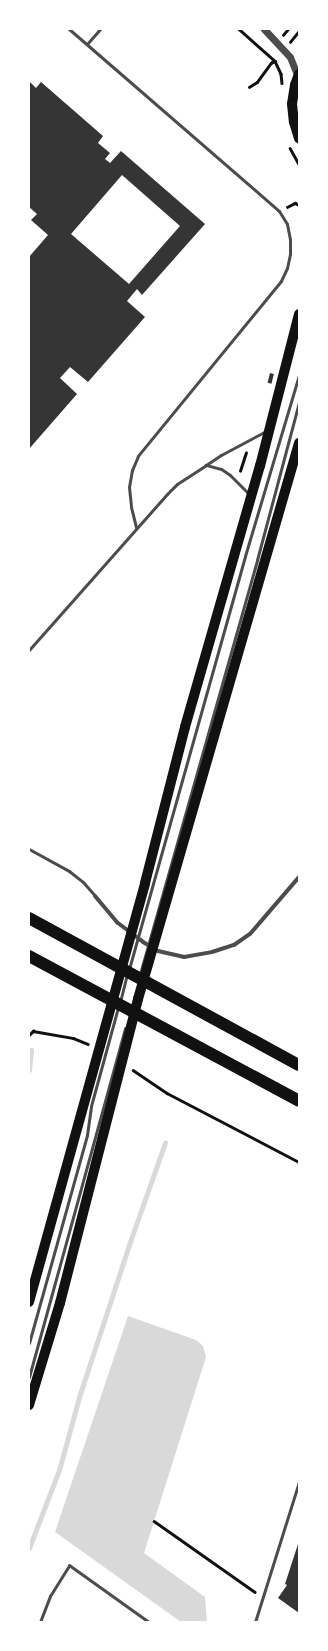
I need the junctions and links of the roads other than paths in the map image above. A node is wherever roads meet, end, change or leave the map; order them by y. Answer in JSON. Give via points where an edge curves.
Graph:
{"nodes":[{"id":1,"x":69,"y":29,"type":"edge"},
{"id":2,"x":100,"y":29,"type":"edge"},
{"id":3,"x":264,"y":29,"type":"edge"},
{"id":4,"x":87,"y":44,"type":"junction"},
{"id":5,"x":298,"y":75,"type":"edge"},
{"id":6,"x":299,"y":138,"type":"edge"},
{"id":7,"x":299,"y":314,"type":"edge"},
{"id":8,"x":299,"y":375,"type":"edge"},
{"id":9,"x":299,"y":402,"type":"edge"},
{"id":10,"x":269,"y":430,"type":"junction"},
{"id":11,"x":299,"y":442,"type":"edge"},
{"id":12,"x":206,"y":465,"type":"junction"},
{"id":13,"x":251,"y":496,"type":"junction"},
{"id":14,"x":136,"y":528,"type":"junction"},
{"id":15,"x":29,"y":650,"type":"edge"},
{"id":16,"x":29,"y":849,"type":"edge"},
{"id":17,"x":299,"y":877,"type":"edge"},
{"id":18,"x":95,"y":896,"type":"joint"},
{"id":19,"x":145,"y":896,"type":"junction"},
{"id":20,"x":162,"y":904,"type":"junction"},
{"id":21,"x":29,"y":918,"type":"edge"},
{"id":22,"x":29,"y":956,"type":"edge"},
{"id":23,"x":129,"y":1016,"type":"dead end"},
{"id":24,"x":127,"y":1023,"type":"dead end"},
{"id":25,"x":299,"y":1065,"type":"edge"},
{"id":26,"x":95,"y":1080,"type":"junction"},
{"id":27,"x":112,"y":1088,"type":"junction"},
{"id":28,"x":299,"y":1101,"type":"edge"},
{"id":29,"x":29,"y":1302,"type":"edge"},
{"id":30,"x":29,"y":1343,"type":"edge"},
{"id":31,"x":29,"y":1377,"type":"edge"},
{"id":32,"x":29,"y":1405,"type":"edge"},
{"id":33,"x":299,"y":1482,"type":"edge"},
{"id":34,"x":40,"y":1622,"type":"edge"},
{"id":35,"x":150,"y":1622,"type":"edge"},
{"id":36,"x":255,"y":1622,"type":"edge"}],
"edges":[{"from":1,"to":4,"type":"lane"},
{"from":2,"to":4,"type":"lane"},
{"from":3,"to":5,"type":"street","via":[[290,57]]},
{"from":4,"to":14,"type":"lane","via":[[279,211],[287,224],[290,238],[290,254],[281,281],[138,456],[129,487]]},
{"from":5,"to":6,"type":"main road","via":[[292,111]]},
{"from":7,"to":10,"type":"main road"},
{"from":8,"to":19,"type":"lane"},
{"from":9,"to":20,"type":"lane"},
{"from":10,"to":12,"type":"lane"},
{"from":10,"to":13,"type":"main road"},
{"from":11,"to":20,"type":"main road"},
{"from":12,"to":13,"type":"lane","via":[[221,469],[238,480]]},
{"from":12,"to":14,"type":"lane","via":[[177,484]]},
{"from":13,"to":19,"type":"main road","via":[[185,727]]},
{"from":14,"to":15,"type":"lane"},
{"from":16,"to":18,"type":"lane","via":[[69,871]]},
{"from":17,"to":18,"type":"street","via":[[250,934],[234,945],[184,957],[158,950],[143,942],[118,923]]},
{"from":19,"to":26,"type":"main road"},
{"from":20,"to":23,"type":"lane"},
{"from":20,"to":27,"type":"main road"},
{"from":21,"to":25,"type":"highway"},
{"from":22,"to":28,"type":"highway"},
{"from":24,"to":27,"type":"lane"},
{"from":26,"to":29,"type":"main road"},
{"from":26,"to":30,"type":"lane","via":[[87,1135]]},
{"from":27,"to":31,"type":"lane"},
{"from":27,"to":32,"type":"main road","via":[[60,1303]]},
{"from":33,"to":36,"type":"lane"},
{"from":34,"to":35,"type":"lane","via":[[50,1596],[69,1565]]}]}
